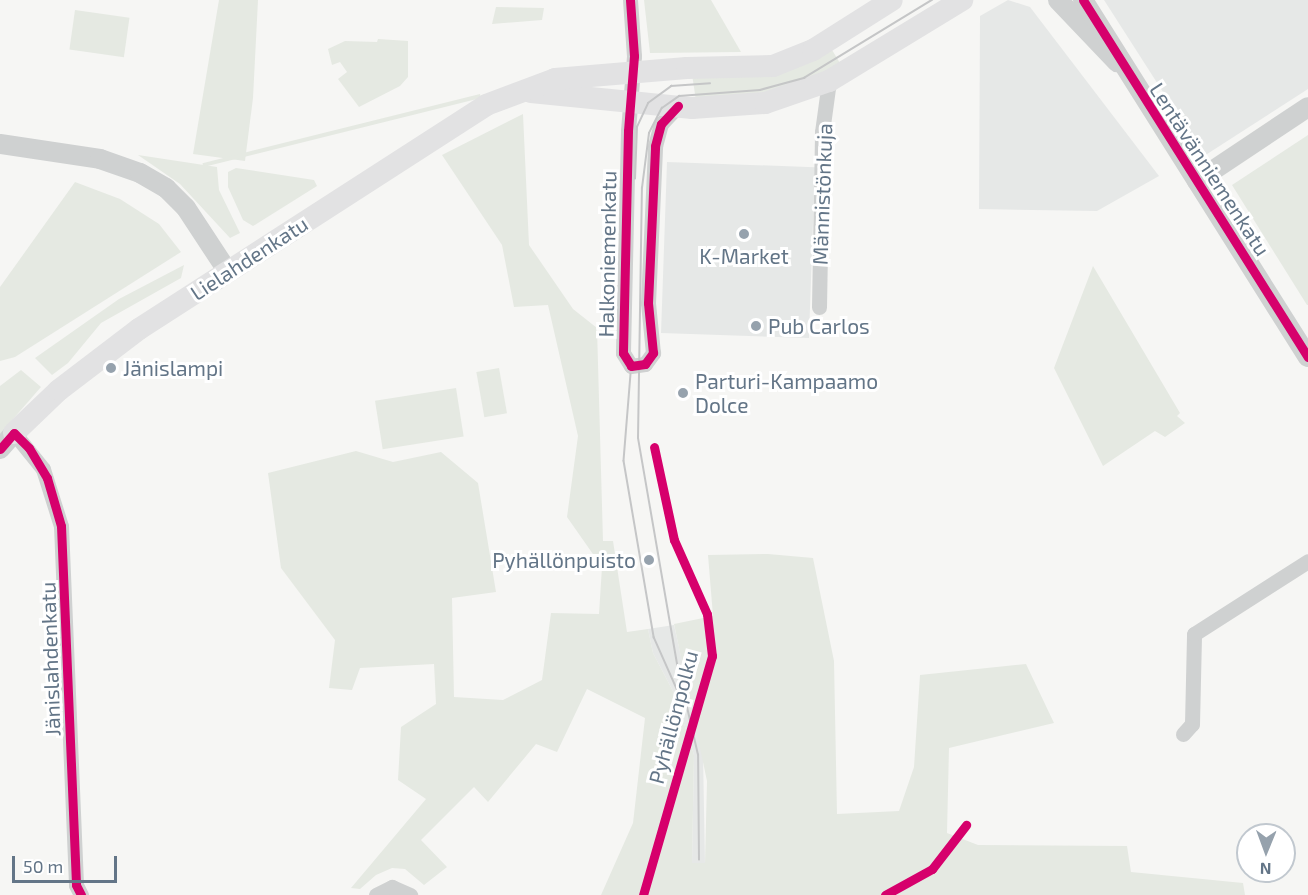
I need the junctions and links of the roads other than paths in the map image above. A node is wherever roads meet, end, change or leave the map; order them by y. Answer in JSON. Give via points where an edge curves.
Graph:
{"nodes":[{"id":1,"x":630,"y":0,"type":"edge"},
{"id":2,"x":892,"y":0,"type":"edge"},
{"id":3,"x":962,"y":0,"type":"edge"},
{"id":4,"x":1058,"y":0,"type":"edge"},
{"id":5,"x":1083,"y":0,"type":"edge"},
{"id":6,"x":1121,"y":65,"type":"junction"},
{"id":7,"x":633,"y":72,"type":"junction"},
{"id":8,"x":829,"y":81,"type":"junction"},
{"id":9,"x":517,"y":92,"type":"junction"},
{"id":10,"x":630,"y":102,"type":"junction"},
{"id":11,"x":678,"y":106,"type":"junction"},
{"id":12,"x":1308,"y":107,"type":"edge"},
{"id":13,"x":0,"y":144,"type":"edge"},
{"id":14,"x":1197,"y":181,"type":"junction"},
{"id":15,"x":228,"y":272,"type":"junction"},
{"id":16,"x":819,"y":307,"type":"dead end"},
{"id":17,"x":1308,"y":357,"type":"edge"},
{"id":18,"x":7,"y":441,"type":"edge"},
{"id":19,"x":1308,"y":561,"type":"edge"},
{"id":20,"x":1183,"y":734,"type":"dead end"},
{"id":21,"x":81,"y":895,"type":"edge"},
{"id":22,"x":376,"y":895,"type":"edge"},
{"id":23,"x":410,"y":895,"type":"edge"}],
"edges":[{"from":1,"to":7,"type":"street","name":"Halkoniemenkatu"},
{"from":2,"to":7,"type":"main road","name":"Lielahdenkatu","via":[[813,50],[773,66]]},
{"from":3,"to":8,"type":"main road"},
{"from":4,"to":6,"type":"street","name":"Lentävänniemenkatu","via":[[1095,44]]},
{"from":5,"to":6,"type":"street","name":"Lentävänniemenkatu","via":[[1108,35]]},
{"from":6,"to":14,"type":"street","name":"Lentävänniemenkatu"},
{"from":7,"to":9,"type":"main road","name":"Lielahdenkatu","via":[[555,79]]},
{"from":7,"to":10,"type":"street","name":"Halkoniemenkatu"},
{"from":8,"to":11,"type":"main road","via":[[765,103],[716,108]]},
{"from":8,"to":16,"type":"street","name":"Männistönkuja","via":[[822,132]]},
{"from":9,"to":10,"type":"main road"},
{"from":9,"to":15,"type":"main road","name":"Lielahdenkatu","via":[[470,115]]},
{"from":10,"to":11,"type":"main road"},
{"from":10,"to":11,"type":"street","name":"Halkoniemenkatu","via":[[623,353],[632,366],[645,364],[653,353],[648,303],[654,146],[661,124]]},
{"from":12,"to":14,"type":"street"},
{"from":13,"to":15,"type":"street","via":[[100,159],[140,173],[166,188],[186,208]]},
{"from":14,"to":17,"type":"street","name":"Lentävänniemenkatu"},
{"from":15,"to":18,"type":"main road","name":"Lielahdenkatu","via":[[100,356]]},
{"from":18,"to":21,"type":"street","name":"Jänislahdenkatu","via":[[43,469],[61,526],[76,885]]},
{"from":19,"to":20,"type":"street","via":[[1194,634],[1192,724]]},
{"from":22,"to":23,"type":"street","via":[[392,887]]}]}
